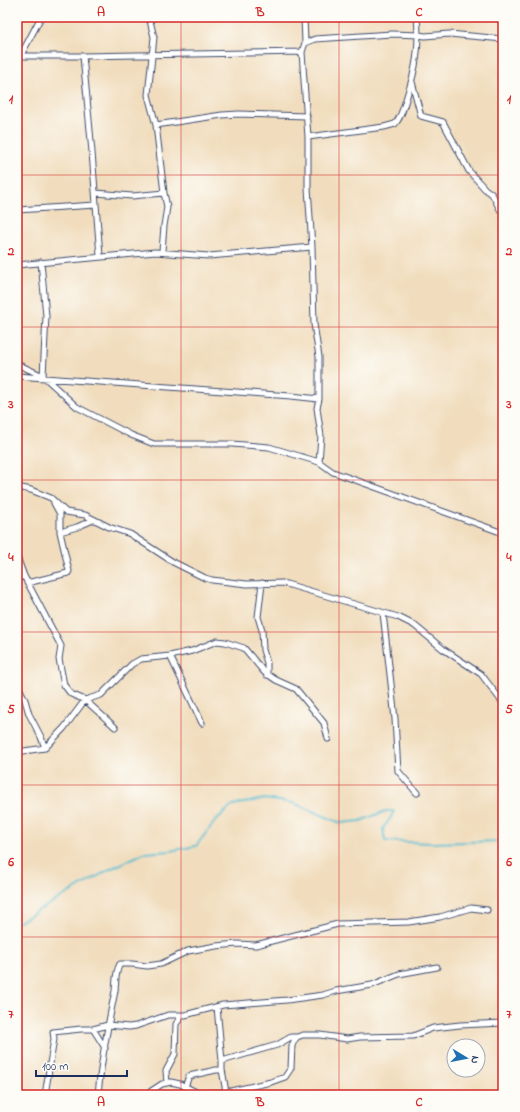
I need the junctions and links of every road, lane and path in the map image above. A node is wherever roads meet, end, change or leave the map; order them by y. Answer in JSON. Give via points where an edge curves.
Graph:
{"nodes":[{"id":1,"x":41,"y":17,"type":"edge"},
{"id":2,"x":149,"y":17,"type":"edge"},
{"id":3,"x":304,"y":17,"type":"edge"},
{"id":4,"x":417,"y":17,"type":"edge"},
{"id":5,"x":419,"y":35,"type":"junction"},
{"id":6,"x":503,"y":39,"type":"edge"},
{"id":7,"x":305,"y":43,"type":"junction"},
{"id":8,"x":302,"y":52,"type":"junction"},
{"id":9,"x":19,"y":55,"type":"edge"},
{"id":10,"x":152,"y":55,"type":"junction"},
{"id":11,"x":83,"y":56,"type":"junction"},
{"id":12,"x":412,"y":81,"type":"junction"},
{"id":13,"x":306,"y":116,"type":"junction"},
{"id":14,"x":156,"y":125,"type":"junction"},
{"id":15,"x":308,"y":137,"type":"junction"},
{"id":16,"x":96,"y":193,"type":"junction"},
{"id":17,"x":164,"y":193,"type":"junction"},
{"id":18,"x":96,"y":205,"type":"junction"},
{"id":19,"x":17,"y":210,"type":"edge"},
{"id":20,"x":503,"y":215,"type":"edge"},
{"id":21,"x":312,"y":247,"type":"junction"},
{"id":22,"x":162,"y":251,"type":"dead end"},
{"id":23,"x":100,"y":256,"type":"junction"},
{"id":24,"x":41,"y":262,"type":"junction"},
{"id":25,"x":17,"y":265,"type":"edge"},
{"id":26,"x":17,"y":364,"type":"edge"},
{"id":27,"x":17,"y":376,"type":"edge"},
{"id":28,"x":44,"y":377,"type":"junction"},
{"id":29,"x":319,"y":399,"type":"junction"},
{"id":30,"x":319,"y":462,"type":"junction"},
{"id":31,"x":17,"y":487,"type":"edge"},
{"id":32,"x":51,"y":498,"type":"junction"},
{"id":33,"x":93,"y":520,"type":"junction"},
{"id":34,"x":60,"y":532,"type":"junction"},
{"id":35,"x":503,"y":534,"type":"edge"},
{"id":36,"x":17,"y":557,"type":"edge"},
{"id":37,"x":24,"y":576,"type":"junction"},
{"id":38,"x":17,"y":579,"type":"edge"},
{"id":39,"x":27,"y":583,"type":"junction"},
{"id":40,"x":262,"y":583,"type":"junction"},
{"id":41,"x":384,"y":613,"type":"junction"},
{"id":42,"x":170,"y":656,"type":"junction"},
{"id":43,"x":267,"y":675,"type":"junction"},
{"id":44,"x":17,"y":683,"type":"edge"},
{"id":45,"x":78,"y":697,"type":"junction"},
{"id":46,"x":85,"y":700,"type":"junction"},
{"id":47,"x":503,"y":703,"type":"edge"},
{"id":48,"x":80,"y":708,"type":"junction"},
{"id":49,"x":202,"y":723,"type":"dead end"},
{"id":50,"x":115,"y":727,"type":"dead end"},
{"id":51,"x":328,"y":739,"type":"dead end"},
{"id":52,"x":45,"y":748,"type":"junction"},
{"id":53,"x":17,"y":752,"type":"edge"},
{"id":54,"x":417,"y":793,"type":"dead end"},
{"id":55,"x":487,"y":910,"type":"dead end"},
{"id":56,"x":437,"y":967,"type":"dead end"},
{"id":57,"x":217,"y":1007,"type":"junction"},
{"id":58,"x":179,"y":1015,"type":"junction"},
{"id":59,"x":503,"y":1023,"type":"edge"},
{"id":60,"x":108,"y":1025,"type":"junction"},
{"id":61,"x":93,"y":1029,"type":"junction"},
{"id":62,"x":297,"y":1037,"type":"junction"},
{"id":63,"x":105,"y":1048,"type":"junction"},
{"id":64,"x":222,"y":1061,"type":"junction"},
{"id":65,"x":222,"y":1070,"type":"junction"},
{"id":66,"x":167,"y":1083,"type":"junction"},
{"id":67,"x":187,"y":1088,"type":"junction"},
{"id":68,"x":227,"y":1093,"type":"edge"},
{"id":69,"x":45,"y":1095,"type":"edge"},
{"id":70,"x":98,"y":1095,"type":"edge"},
{"id":71,"x":145,"y":1095,"type":"edge"},
{"id":72,"x":188,"y":1095,"type":"edge"}],
"edges":[{"from":1,"to":9,"type":"street"},
{"from":2,"to":10,"type":"street","via":[[154,37]]},
{"from":3,"to":7,"type":"street"},
{"from":4,"to":5,"type":"street"},
{"from":5,"to":6,"type":"street","via":[[449,34]]},
{"from":5,"to":7,"type":"street","via":[[363,35],[315,39]]},
{"from":5,"to":12,"type":"street"},
{"from":7,"to":8,"type":"street"},
{"from":8,"to":10,"type":"street"},
{"from":8,"to":13,"type":"street"},
{"from":9,"to":11,"type":"street"},
{"from":10,"to":11,"type":"street"},
{"from":10,"to":14,"type":"street","via":[[148,91]]},
{"from":11,"to":16,"type":"street"},
{"from":12,"to":15,"type":"street","via":[[403,110],[395,124]]},
{"from":12,"to":20,"type":"street","via":[[421,116],[443,122],[469,171],[492,194]]},
{"from":13,"to":14,"type":"street","via":[[222,115]]},
{"from":13,"to":15,"type":"street"},
{"from":14,"to":17,"type":"street"},
{"from":15,"to":21,"type":"street"},
{"from":16,"to":17,"type":"street","via":[[132,196]]},
{"from":16,"to":18,"type":"street"},
{"from":17,"to":22,"type":"street","via":[[167,207]]},
{"from":18,"to":19,"type":"street"},
{"from":18,"to":23,"type":"street"},
{"from":21,"to":23,"type":"street","via":[[209,256],[155,252]]},
{"from":21,"to":29,"type":"street"},
{"from":23,"to":24,"type":"street"},
{"from":24,"to":25,"type":"street"},
{"from":24,"to":28,"type":"street","via":[[46,316]]},
{"from":26,"to":28,"type":"street"},
{"from":27,"to":28,"type":"street"},
{"from":28,"to":29,"type":"street"},
{"from":28,"to":30,"type":"street","via":[[76,406],[154,444],[260,446]]},
{"from":29,"to":30,"type":"street"},
{"from":30,"to":35,"type":"street","via":[[333,472]]},
{"from":31,"to":32,"type":"street"},
{"from":32,"to":33,"type":"street","via":[[66,512],[85,515]]},
{"from":32,"to":34,"type":"street","via":[[60,514]]},
{"from":33,"to":34,"type":"street"},
{"from":33,"to":40,"type":"street","via":[[130,534],[173,562],[205,578],[247,584]]},
{"from":34,"to":39,"type":"street","via":[[68,573]]},
{"from":36,"to":37,"type":"street"},
{"from":37,"to":38,"type":"street"},
{"from":37,"to":39,"type":"street"},
{"from":39,"to":45,"type":"street","via":[[61,646],[59,659],[64,686]]},
{"from":40,"to":41,"type":"street","via":[[283,583]]},
{"from":40,"to":43,"type":"street","via":[[258,617]]},
{"from":41,"to":47,"type":"street","via":[[414,625],[442,649],[481,674]]},
{"from":41,"to":54,"type":"street","via":[[398,771]]},
{"from":42,"to":43,"type":"street","via":[[217,641],[225,642],[244,648]]},
{"from":42,"to":46,"type":"street","via":[[142,659],[132,664],[101,695]]},
{"from":42,"to":49,"type":"street"},
{"from":43,"to":51,"type":"street","via":[[296,689],[324,723]]},
{"from":44,"to":52,"type":"street"},
{"from":45,"to":46,"type":"street"},
{"from":45,"to":48,"type":"street"},
{"from":46,"to":48,"type":"street"},
{"from":46,"to":50,"type":"street"},
{"from":48,"to":52,"type":"street"},
{"from":52,"to":53,"type":"street"},
{"from":55,"to":60,"type":"street","via":[[471,908],[409,922],[338,924],[256,945],[216,946],[188,951],[161,964],[120,964]]},
{"from":56,"to":57,"type":"street","via":[[399,974],[372,985],[323,995]]},
{"from":57,"to":58,"type":"street"},
{"from":57,"to":64,"type":"street"},
{"from":58,"to":60,"type":"street","via":[[168,1015],[129,1027]]},
{"from":58,"to":66,"type":"street","via":[[176,1024],[175,1054],[166,1070]]},
{"from":59,"to":62,"type":"street","via":[[433,1028],[413,1036],[348,1039],[320,1035]]},
{"from":60,"to":61,"type":"street"},
{"from":60,"to":63,"type":"street"},
{"from":61,"to":63,"type":"street"},
{"from":61,"to":69,"type":"street","via":[[53,1032]]},
{"from":62,"to":64,"type":"street"},
{"from":62,"to":68,"type":"street","via":[[292,1046],[291,1068],[285,1077]]},
{"from":63,"to":70,"type":"street"},
{"from":64,"to":65,"type":"street"},
{"from":65,"to":67,"type":"street","via":[[189,1076]]},
{"from":65,"to":68,"type":"street"},
{"from":66,"to":67,"type":"street","via":[[175,1082]]},
{"from":66,"to":71,"type":"street"},
{"from":67,"to":68,"type":"street","via":[[196,1092]]},
{"from":67,"to":72,"type":"street"}]}
